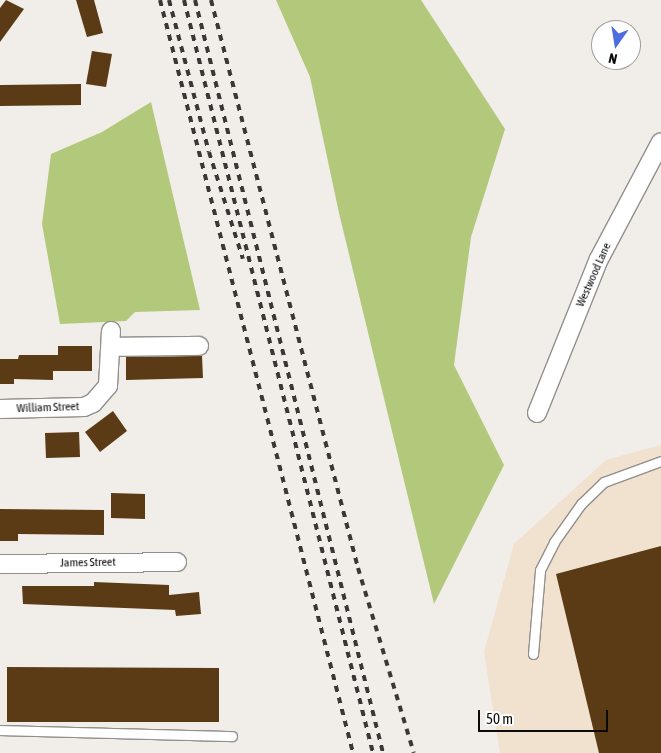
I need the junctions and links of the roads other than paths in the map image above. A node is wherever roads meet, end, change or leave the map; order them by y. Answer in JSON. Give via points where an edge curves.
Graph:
{"nodes":[{"id":1,"x":661,"y":142,"type":"edge"},
{"id":2,"x":199,"y":346,"type":"dead end"},
{"id":3,"x":0,"y":409,"type":"edge"},
{"id":4,"x":537,"y":413,"type":"dead end"},
{"id":5,"x":661,"y":461,"type":"edge"},
{"id":6,"x":177,"y":562,"type":"dead end"},
{"id":7,"x":0,"y":564,"type":"edge"},
{"id":8,"x":533,"y":654,"type":"dead end"},
{"id":9,"x":0,"y":730,"type":"edge"},
{"id":10,"x":232,"y":736,"type":"dead end"}],
"edges":[{"from":1,"to":4,"type":"street","name":"Westwood Lane","via":[[599,259]]},
{"from":2,"to":3,"type":"street","name":"William Street","via":[[111,339],[108,386],[93,403],[84,407]]},
{"from":5,"to":8,"type":"lane","via":[[604,482],[581,504],[554,542],[540,570]]},
{"from":6,"to":7,"type":"street","name":"James Street"},
{"from":9,"to":10,"type":"lane"}]}
